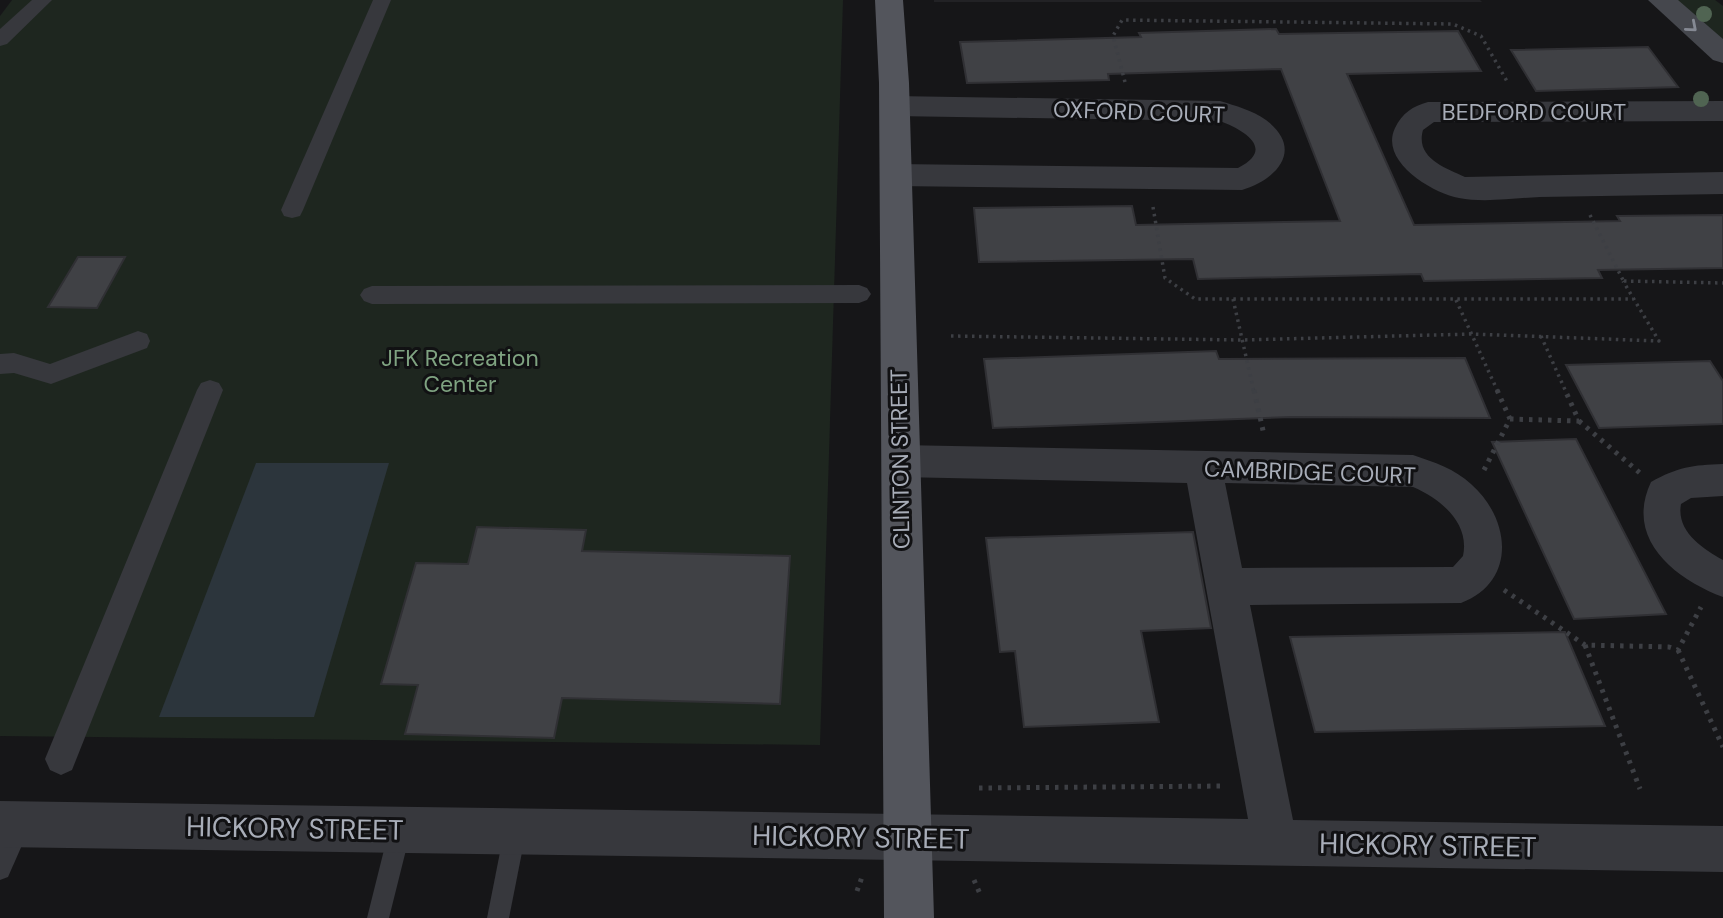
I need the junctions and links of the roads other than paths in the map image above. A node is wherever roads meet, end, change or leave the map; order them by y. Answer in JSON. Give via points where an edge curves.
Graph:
{"nodes":[{"id":1,"x":43,"y":0,"type":"edge"},
{"id":2,"x":382,"y":0,"type":"edge"},
{"id":3,"x":889,"y":0,"type":"edge"},
{"id":4,"x":1662,"y":0,"type":"edge"},
{"id":5,"x":0,"y":40,"type":"edge"},
{"id":6,"x":1723,"y":54,"type":"edge"},
{"id":7,"x":894,"y":106,"type":"junction"},
{"id":8,"x":1723,"y":111,"type":"edge"},
{"id":9,"x":895,"y":175,"type":"junction"},
{"id":10,"x":1723,"y":183,"type":"edge"},
{"id":11,"x":292,"y":210,"type":"dead end"},
{"id":12,"x":859,"y":294,"type":"dead end"},
{"id":13,"x":372,"y":295,"type":"dead end"},
{"id":14,"x":138,"y":341,"type":"dead end"},
{"id":15,"x":0,"y":364,"type":"edge"},
{"id":16,"x":210,"y":390,"type":"dead end"},
{"id":17,"x":900,"y":461,"type":"junction"},
{"id":18,"x":1203,"y":467,"type":"junction"},
{"id":19,"x":1723,"y":480,"type":"edge"},
{"id":20,"x":1720,"y":578,"type":"edge"},
{"id":21,"x":1228,"y":587,"type":"junction"},
{"id":22,"x":61,"y":759,"type":"dead end"},
{"id":23,"x":10,"y":824,"type":"edge"},
{"id":24,"x":400,"y":830,"type":"junction"},
{"id":25,"x":515,"y":832,"type":"junction"},
{"id":26,"x":908,"y":838,"type":"junction"},
{"id":27,"x":1275,"y":843,"type":"junction"},
{"id":28,"x":1723,"y":849,"type":"edge"},
{"id":29,"x":0,"y":869,"type":"edge"},
{"id":30,"x":378,"y":918,"type":"edge"},
{"id":31,"x":498,"y":918,"type":"edge"},
{"id":32,"x":909,"y":918,"type":"edge"}],
"edges":[{"from":1,"to":5,"type":"street"},
{"from":2,"to":11,"type":"street"},
{"from":3,"to":7,"type":"main road","name":"CLINTON STREET"},
{"from":4,"to":6,"type":"main road","one_way":true},
{"from":7,"to":9,"type":"main road","name":"CLINTON STREET"},
{"from":7,"to":9,"type":"street","name":"OXFORD COURT","via":[[1230,113],[1258,128],[1268,144],[1269,157],[1264,167],[1242,179]]},
{"from":8,"to":10,"type":"street","name":"BEDFORD COURT","via":[[1428,112],[1412,121],[1406,141],[1414,159],[1429,173],[1461,187]]},
{"from":9,"to":17,"type":"main road","name":"CLINTON STREET"},
{"from":12,"to":13,"type":"street"},
{"from":14,"to":15,"type":"street","via":[[51,374],[14,363]]},
{"from":16,"to":22,"type":"street"},
{"from":17,"to":18,"type":"street","name":"CAMBRIDGE COURT"},
{"from":17,"to":26,"type":"main road","name":"CLINTON STREET"},
{"from":18,"to":21,"type":"street"},
{"from":18,"to":21,"type":"street","name":"CAMBRIDGE COURT","via":[[1413,471],[1438,480],[1468,504],[1483,536],[1483,559],[1477,572],[1461,585]]},
{"from":19,"to":20,"type":"street","via":[[1685,482],[1664,494],[1660,512],[1664,529],[1683,555]]},
{"from":21,"to":27,"type":"street"},
{"from":23,"to":24,"type":"street","name":"HICKORY STREET"},
{"from":23,"to":29,"type":"lane"},
{"from":24,"to":25,"type":"street","name":"HICKORY STREET"},
{"from":24,"to":30,"type":"lane"},
{"from":25,"to":26,"type":"street","name":"HICKORY STREET"},
{"from":25,"to":31,"type":"lane"},
{"from":26,"to":27,"type":"street","name":"HICKORY STREET"},
{"from":26,"to":32,"type":"main road","name":"CLINTON STREET"},
{"from":27,"to":28,"type":"street","name":"HICKORY STREET"}]}
